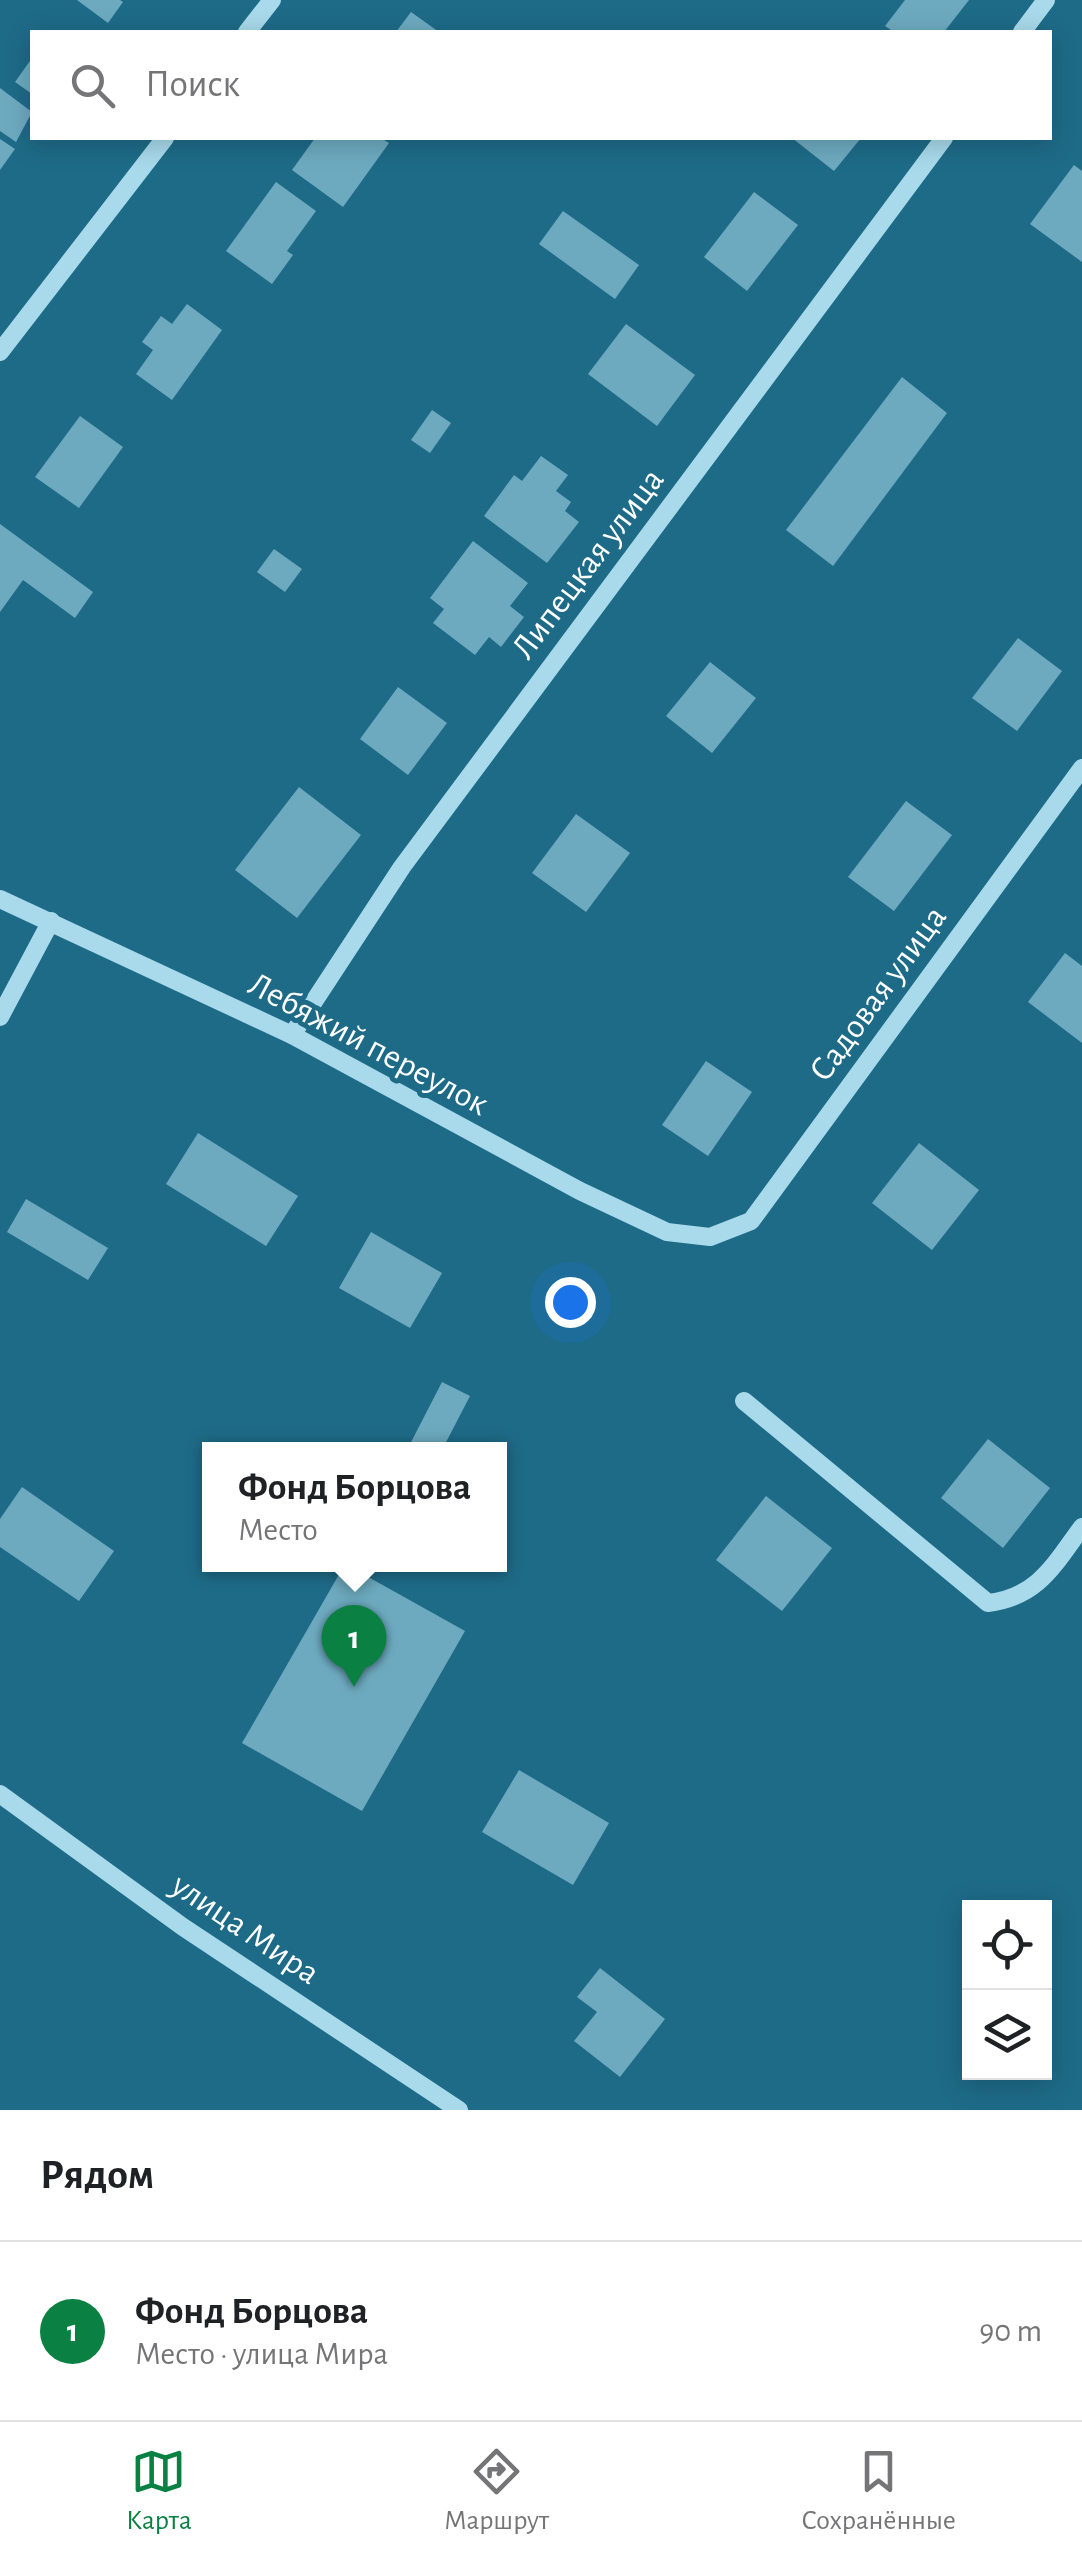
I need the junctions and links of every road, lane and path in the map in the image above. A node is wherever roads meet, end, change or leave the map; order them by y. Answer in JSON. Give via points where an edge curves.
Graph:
{"nodes":[{"id":1,"x":272,"y":0,"type":"edge"},
{"id":2,"x":1046,"y":0,"type":"edge"},
{"id":3,"x":248,"y":30,"type":"edge"},
{"id":4,"x":1024,"y":30,"type":"edge"},
{"id":5,"x":164,"y":140,"type":"edge"},
{"id":6,"x":943,"y":140,"type":"edge"},
{"id":7,"x":0,"y":352,"type":"edge"},
{"id":8,"x":1082,"y":768,"type":"edge"},
{"id":9,"x":0,"y":898,"type":"edge"},
{"id":10,"x":51,"y":921,"type":"junction"},
{"id":11,"x":0,"y":1018,"type":"edge"},
{"id":12,"x":292,"y":1035,"type":"junction"},
{"id":13,"x":710,"y":1236,"type":"joint"},
{"id":14,"x":744,"y":1401,"type":"dead end"},
{"id":15,"x":1082,"y":1527,"type":"edge"},
{"id":16,"x":0,"y":1794,"type":"edge"},
{"id":17,"x":459,"y":2110,"type":"edge"}],
"edges":[{"from":1,"to":3,"type":"street"},
{"from":2,"to":4,"type":"street"},
{"from":5,"to":7,"type":"street"},
{"from":6,"to":12,"type":"street","name":"Липецкая улица","via":[[402,867]]},
{"from":8,"to":13,"type":"street","name":"Садовая улица","via":[[751,1221]]},
{"from":9,"to":10,"type":"street","name":"Лебяжий переулок"},
{"from":10,"to":11,"type":"street"},
{"from":10,"to":12,"type":"street","name":"Лебяжий переулок"},
{"from":12,"to":13,"type":"street","name":"Лебяжий переулок","via":[[580,1191],[668,1232]]},
{"from":14,"to":15,"type":"street","via":[[988,1603],[1017,1600],[1048,1573]]},
{"from":16,"to":17,"type":"street","name":"улица Мира","via":[[184,1927]]}]}
